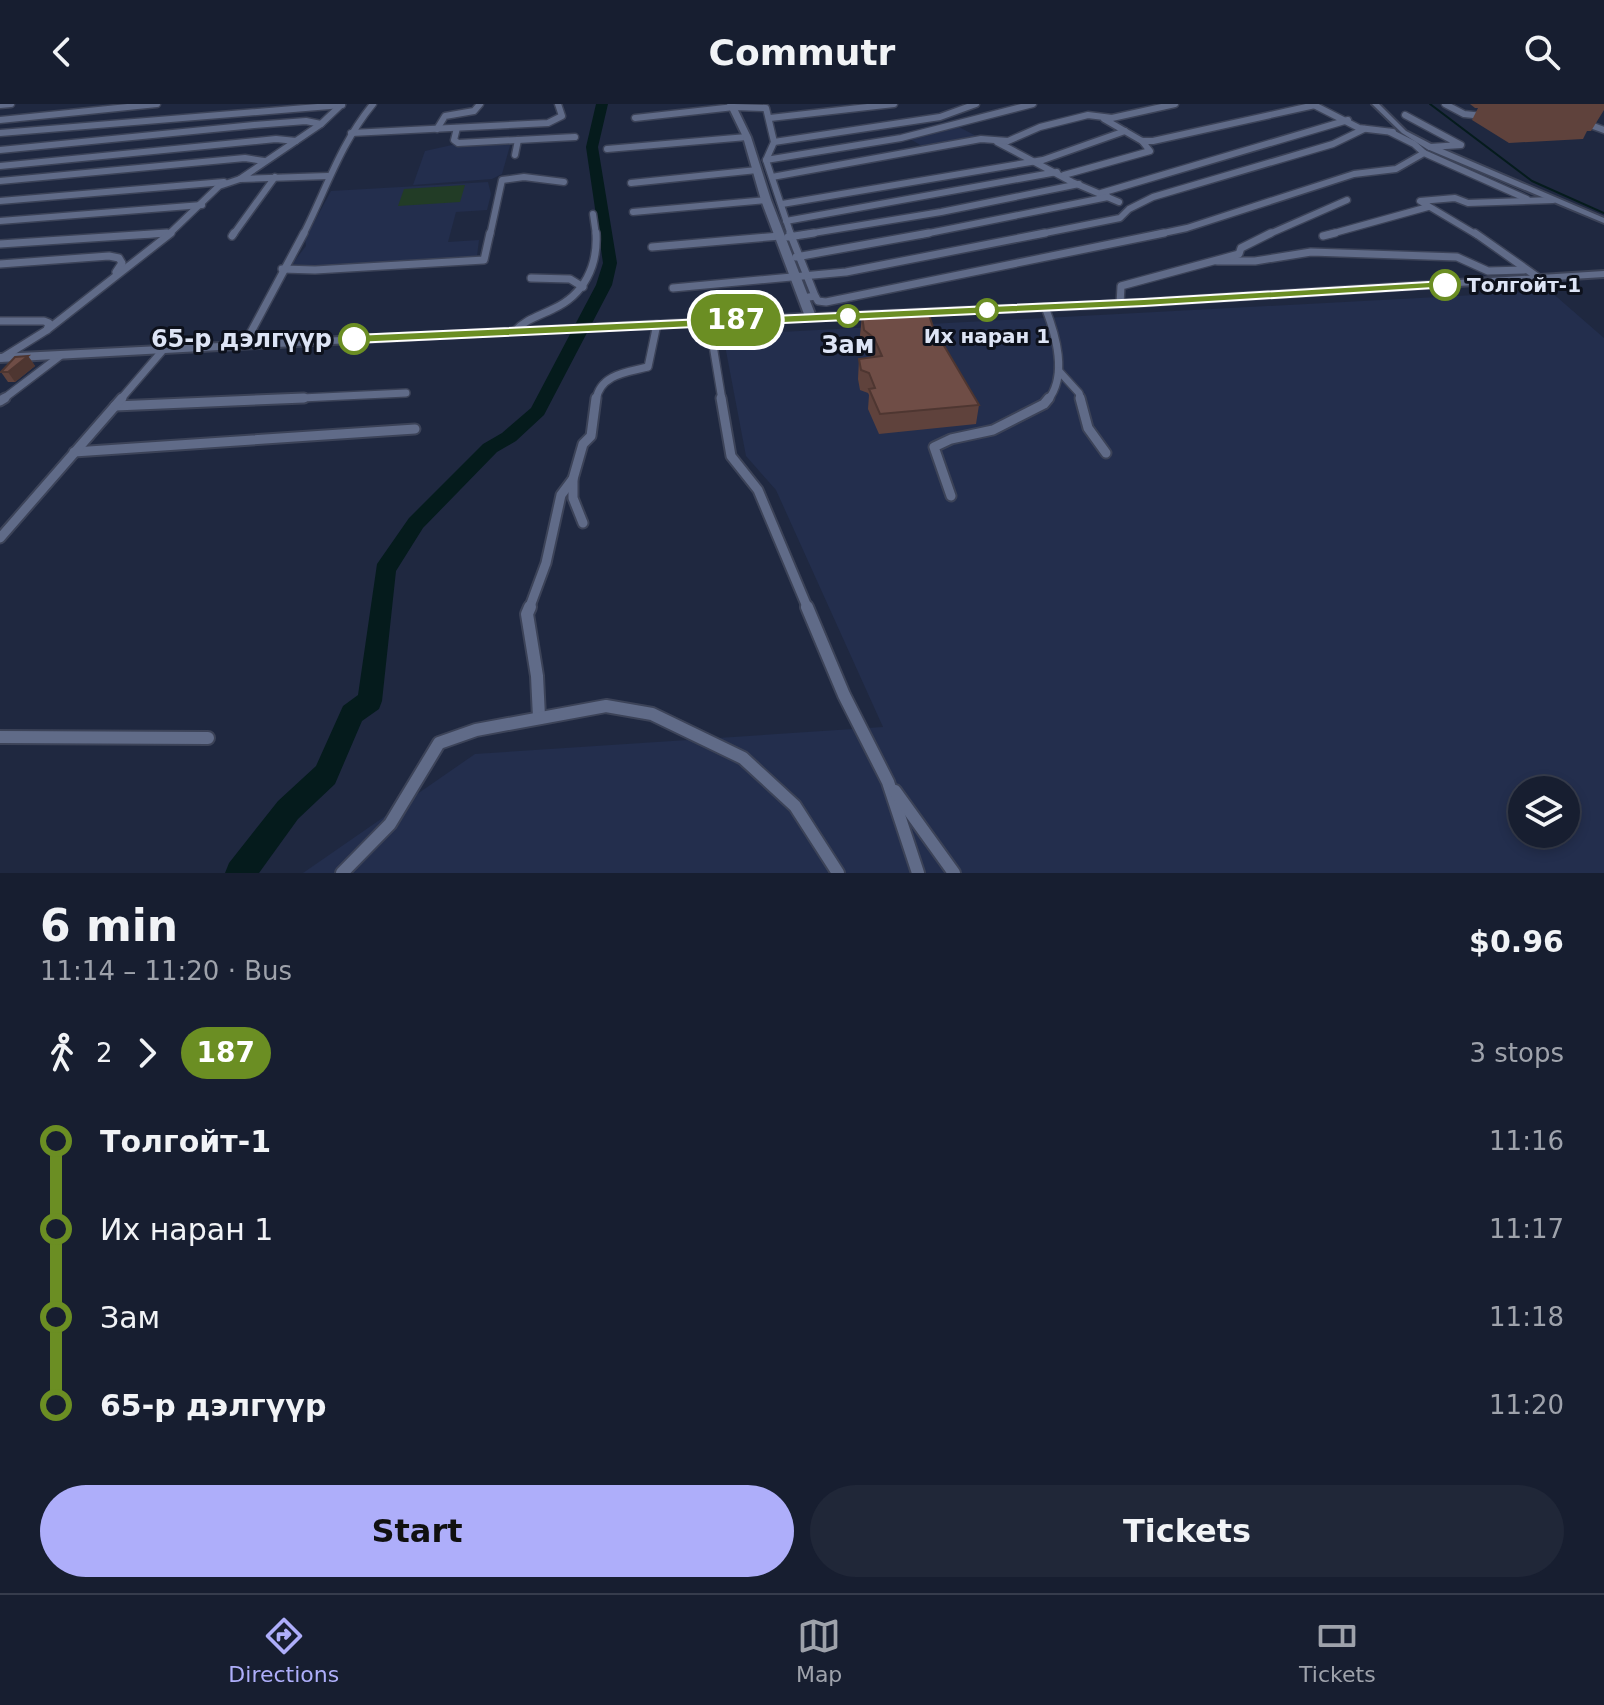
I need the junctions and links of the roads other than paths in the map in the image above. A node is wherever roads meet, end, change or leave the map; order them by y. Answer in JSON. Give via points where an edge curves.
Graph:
{"nodes":[{"id":1,"x":11,"y":104,"type":"edge"},
{"id":2,"x":157,"y":104,"type":"edge"},
{"id":3,"x":342,"y":104,"type":"edge"},
{"id":4,"x":373,"y":104,"type":"edge"},
{"id":5,"x":480,"y":104,"type":"edge"},
{"id":6,"x":558,"y":104,"type":"edge"},
{"id":7,"x":894,"y":104,"type":"edge"},
{"id":8,"x":976,"y":104,"type":"edge"},
{"id":9,"x":1033,"y":104,"type":"edge"},
{"id":10,"x":1175,"y":104,"type":"edge"},
{"id":11,"x":1375,"y":104,"type":"edge"},
{"id":12,"x":1445,"y":104,"type":"edge"},
{"id":13,"x":0,"y":105,"type":"edge"},
{"id":14,"x":758,"y":105,"type":"edge"},
{"id":15,"x":1313,"y":105,"type":"edge"},
{"id":16,"x":733,"y":106,"type":"edge"},
{"id":17,"x":1405,"y":115,"type":"dead end"},
{"id":18,"x":1492,"y":117,"type":"dead end"},
{"id":19,"x":635,"y":118,"type":"dead end"},
{"id":20,"x":770,"y":118,"type":"junction"},
{"id":21,"x":1103,"y":119,"type":"junction"},
{"id":22,"x":0,"y":120,"type":"edge"},
{"id":23,"x":1348,"y":120,"type":"junction"},
{"id":24,"x":1575,"y":120,"type":"dead end"},
{"id":25,"x":321,"y":124,"type":"junction"},
{"id":26,"x":961,"y":125,"type":"junction"},
{"id":27,"x":457,"y":128,"type":"junction"},
{"id":28,"x":437,"y":129,"type":"junction"},
{"id":29,"x":1364,"y":129,"type":"junction"},
{"id":30,"x":1604,"y":130,"type":"edge"},
{"id":31,"x":1125,"y":131,"type":"junction"},
{"id":32,"x":1390,"y":132,"type":"junction"},
{"id":33,"x":1404,"y":132,"type":"junction"},
{"id":34,"x":0,"y":133,"type":"edge"},
{"id":35,"x":351,"y":133,"type":"junction"},
{"id":36,"x":575,"y":137,"type":"dead end"},
{"id":37,"x":747,"y":137,"type":"junction"},
{"id":38,"x":984,"y":139,"type":"junction"},
{"id":39,"x":518,"y":140,"type":"junction"},
{"id":40,"x":296,"y":141,"type":"junction"},
{"id":41,"x":997,"y":141,"type":"junction"},
{"id":42,"x":1142,"y":141,"type":"junction"},
{"id":43,"x":774,"y":142,"type":"junction"},
{"id":44,"x":607,"y":149,"type":"dead end"},
{"id":45,"x":0,"y":150,"type":"edge"},
{"id":46,"x":1427,"y":150,"type":"junction"},
{"id":47,"x":515,"y":155,"type":"dead end"},
{"id":48,"x":766,"y":160,"type":"junction"},
{"id":49,"x":264,"y":161,"type":"junction"},
{"id":50,"x":1031,"y":161,"type":"junction"},
{"id":51,"x":0,"y":166,"type":"edge"},
{"id":52,"x":757,"y":170,"type":"junction"},
{"id":53,"x":1060,"y":174,"type":"junction"},
{"id":54,"x":328,"y":176,"type":"junction"},
{"id":55,"x":275,"y":177,"type":"junction"},
{"id":56,"x":772,"y":177,"type":"junction"},
{"id":57,"x":240,"y":179,"type":"junction"},
{"id":58,"x":0,"y":181,"type":"edge"},
{"id":59,"x":225,"y":182,"type":"junction"},
{"id":60,"x":564,"y":182,"type":"dead end"},
{"id":61,"x":631,"y":183,"type":"dead end"},
{"id":62,"x":1079,"y":184,"type":"junction"},
{"id":63,"x":1105,"y":195,"type":"junction"},
{"id":64,"x":766,"y":200,"type":"junction"},
{"id":65,"x":1347,"y":200,"type":"dead end"},
{"id":66,"x":1553,"y":200,"type":"junction"},
{"id":67,"x":0,"y":201,"type":"edge"},
{"id":68,"x":1532,"y":201,"type":"junction"},
{"id":69,"x":1119,"y":202,"type":"dead end"},
{"id":70,"x":782,"y":204,"type":"junction"},
{"id":71,"x":202,"y":205,"type":"junction"},
{"id":72,"x":1428,"y":207,"type":"junction"},
{"id":73,"x":633,"y":212,"type":"dead end"},
{"id":74,"x":593,"y":214,"type":"dead end"},
{"id":75,"x":0,"y":221,"type":"edge"},
{"id":76,"x":786,"y":221,"type":"junction"},
{"id":77,"x":1604,"y":221,"type":"edge"},
{"id":78,"x":167,"y":233,"type":"junction"},
{"id":79,"x":232,"y":236,"type":"dead end"},
{"id":80,"x":1323,"y":236,"type":"dead end"},
{"id":81,"x":784,"y":237,"type":"junction"},
{"id":82,"x":0,"y":244,"type":"edge"},
{"id":83,"x":652,"y":247,"type":"dead end"},
{"id":84,"x":793,"y":257,"type":"junction"},
{"id":85,"x":1217,"y":261,"type":"junction"},
{"id":86,"x":0,"y":264,"type":"edge"},
{"id":87,"x":282,"y":269,"type":"junction"},
{"id":88,"x":1524,"y":270,"type":"junction"},
{"id":89,"x":1604,"y":274,"type":"edge"},
{"id":90,"x":113,"y":276,"type":"junction"},
{"id":91,"x":531,"y":278,"type":"dead end"},
{"id":92,"x":802,"y":278,"type":"junction"},
{"id":93,"x":1539,"y":278,"type":"junction"},
{"id":94,"x":583,"y":287,"type":"junction"},
{"id":95,"x":673,"y":288,"type":"dead end"},
{"id":96,"x":815,"y":296,"type":"junction"},
{"id":97,"x":803,"y":298,"type":"junction"},
{"id":98,"x":1120,"y":304,"type":"junction"},
{"id":99,"x":1045,"y":307,"type":"junction"},
{"id":100,"x":811,"y":317,"type":"junction"},
{"id":101,"x":0,"y":321,"type":"edge"},
{"id":102,"x":709,"y":321,"type":"junction"},
{"id":103,"x":657,"y":324,"type":"junction"},
{"id":104,"x":47,"y":330,"type":"junction"},
{"id":105,"x":521,"y":331,"type":"junction"},
{"id":106,"x":244,"y":345,"type":"junction"},
{"id":107,"x":163,"y":350,"type":"junction"},
{"id":108,"x":60,"y":356,"type":"junction"},
{"id":109,"x":1,"y":358,"type":"edge"},
{"id":110,"x":1059,"y":371,"type":"junction"},
{"id":111,"x":406,"y":393,"type":"dead end"},
{"id":112,"x":0,"y":401,"type":"edge"},
{"id":113,"x":115,"y":406,"type":"junction"},
{"id":114,"x":415,"y":429,"type":"dead end"},
{"id":115,"x":74,"y":452,"type":"junction"},
{"id":116,"x":1106,"y":453,"type":"dead end"},
{"id":117,"x":573,"y":479,"type":"junction"},
{"id":118,"x":951,"y":496,"type":"dead end"},
{"id":119,"x":583,"y":523,"type":"dead end"},
{"id":120,"x":0,"y":538,"type":"edge"},
{"id":121,"x":539,"y":717,"type":"junction"},
{"id":122,"x":0,"y":737,"type":"edge"},
{"id":123,"x":208,"y":738,"type":"dead end"},
{"id":124,"x":888,"y":782,"type":"junction"},
{"id":125,"x":342,"y":873,"type":"edge"},
{"id":126,"x":838,"y":873,"type":"edge"},
{"id":127,"x":918,"y":873,"type":"edge"},
{"id":128,"x":954,"y":873,"type":"edge"}],
"edges":[{"from":1,"to":13,"type":"street"},
{"from":2,"to":22,"type":"street"},
{"from":3,"to":25,"type":"street"},
{"from":3,"to":34,"type":"street"},
{"from":4,"to":35,"type":"street"},
{"from":5,"to":28,"type":"street","via":[[474,111],[445,116]]},
{"from":6,"to":27,"type":"street","via":[[562,116],[555,122]]},
{"from":7,"to":20,"type":"street"},
{"from":8,"to":43,"type":"street","via":[[940,117]]},
{"from":9,"to":26,"type":"street"},
{"from":10,"to":21,"type":"street"},
{"from":11,"to":33,"type":"street"},
{"from":12,"to":18,"type":"street","via":[[1464,114]]},
{"from":14,"to":16,"type":"street"},
{"from":14,"to":20,"type":"street"},
{"from":15,"to":23,"type":"street"},
{"from":15,"to":42,"type":"street"},
{"from":16,"to":19,"type":"street"},
{"from":16,"to":37,"type":"main road"},
{"from":17,"to":46,"type":"street","via":[[1461,145]]},
{"from":20,"to":43,"type":"street"},
{"from":21,"to":31,"type":"street"},
{"from":21,"to":41,"type":"street","via":[[1088,115]]},
{"from":23,"to":29,"type":"street"},
{"from":23,"to":63,"type":"street"},
{"from":24,"to":30,"type":"street"},
{"from":25,"to":40,"type":"street"},
{"from":25,"to":45,"type":"street","via":[[254,125]]},
{"from":26,"to":38,"type":"street"},
{"from":26,"to":48,"type":"street"},
{"from":27,"to":28,"type":"street"},
{"from":27,"to":39,"type":"street","via":[[458,143]]},
{"from":28,"to":35,"type":"street"},
{"from":29,"to":32,"type":"street"},
{"from":29,"to":92,"type":"street","via":[[1333,144],[1153,197],[1120,218]]},
{"from":31,"to":42,"type":"street"},
{"from":31,"to":50,"type":"street"},
{"from":32,"to":33,"type":"street"},
{"from":32,"to":46,"type":"street"},
{"from":33,"to":46,"type":"street"},
{"from":35,"to":54,"type":"street"},
{"from":36,"to":39,"type":"street"},
{"from":37,"to":44,"type":"street"},
{"from":37,"to":52,"type":"main road"},
{"from":38,"to":41,"type":"street"},
{"from":38,"to":56,"type":"street"},
{"from":39,"to":47,"type":"street"},
{"from":40,"to":49,"type":"street"},
{"from":40,"to":51,"type":"street"},
{"from":41,"to":50,"type":"street"},
{"from":42,"to":53,"type":"street","via":[[1150,151]]},
{"from":43,"to":48,"type":"street"},
{"from":46,"to":66,"type":"street"},
{"from":46,"to":68,"type":"street"},
{"from":46,"to":96,"type":"street","via":[[1396,169],[1354,174],[1187,228],[826,302]]},
{"from":48,"to":56,"type":"street"},
{"from":49,"to":57,"type":"street"},
{"from":49,"to":58,"type":"street","via":[[245,158]]},
{"from":50,"to":53,"type":"street"},
{"from":50,"to":70,"type":"street"},
{"from":52,"to":61,"type":"street"},
{"from":52,"to":64,"type":"main road"},
{"from":53,"to":62,"type":"street"},
{"from":53,"to":76,"type":"street"},
{"from":54,"to":55,"type":"street"},
{"from":54,"to":87,"type":"street","via":[[328,187]]},
{"from":55,"to":57,"type":"street"},
{"from":55,"to":79,"type":"street"},
{"from":56,"to":70,"type":"street"},
{"from":57,"to":59,"type":"street"},
{"from":59,"to":67,"type":"street"},
{"from":59,"to":71,"type":"street"},
{"from":60,"to":87,"type":"street","via":[[502,180],[484,260]]},
{"from":62,"to":63,"type":"street"},
{"from":62,"to":81,"type":"street"},
{"from":63,"to":69,"type":"street"},
{"from":63,"to":84,"type":"street"},
{"from":64,"to":73,"type":"street"},
{"from":64,"to":81,"type":"main road"},
{"from":65,"to":85,"type":"street"},
{"from":66,"to":68,"type":"street"},
{"from":66,"to":77,"type":"street"},
{"from":68,"to":72,"type":"street","via":[[1420,201]]},
{"from":70,"to":76,"type":"street"},
{"from":71,"to":75,"type":"street"},
{"from":71,"to":78,"type":"street"},
{"from":72,"to":80,"type":"street"},
{"from":72,"to":88,"type":"street","via":[[1472,231]]},
{"from":74,"to":94,"type":"street","via":[[596,259]]},
{"from":76,"to":81,"type":"street"},
{"from":78,"to":82,"type":"street"},
{"from":78,"to":90,"type":"street"},
{"from":81,"to":83,"type":"street"},
{"from":81,"to":84,"type":"main road"},
{"from":84,"to":92,"type":"main road"},
{"from":85,"to":88,"type":"street","via":[[1311,252],[1457,257],[1488,271]]},
{"from":85,"to":98,"type":"street","via":[[1121,286]]},
{"from":86,"to":90,"type":"street","via":[[109,256],[122,263]]},
{"from":87,"to":106,"type":"street"},
{"from":88,"to":93,"type":"street"},
{"from":89,"to":93,"type":"main road"},
{"from":90,"to":104,"type":"street"},
{"from":91,"to":94,"type":"street","via":[[570,279]]},
{"from":92,"to":95,"type":"street"},
{"from":92,"to":96,"type":"street"},
{"from":92,"to":97,"type":"main road"},
{"from":93,"to":98,"type":"main road"},
{"from":94,"to":105,"type":"street","via":[[562,305],[525,318]]},
{"from":96,"to":97,"type":"street"},
{"from":97,"to":100,"type":"main road"},
{"from":98,"to":99,"type":"main road"},
{"from":99,"to":100,"type":"main road"},
{"from":99,"to":110,"type":"street"},
{"from":100,"to":102,"type":"main road"},
{"from":101,"to":104,"type":"street","via":[[44,321],[49,323]]},
{"from":102,"to":103,"type":"main road"},
{"from":102,"to":124,"type":"street","via":[[731,456],[758,490],[844,695]]},
{"from":103,"to":105,"type":"main road"},
{"from":103,"to":117,"type":"street","via":[[648,367],[611,376],[597,393],[591,436],[583,444]]},
{"from":104,"to":109,"type":"street"},
{"from":105,"to":106,"type":"main road"},
{"from":106,"to":107,"type":"main road"},
{"from":107,"to":108,"type":"main road"},
{"from":107,"to":113,"type":"street"},
{"from":108,"to":109,"type":"main road"},
{"from":108,"to":112,"type":"street"},
{"from":110,"to":116,"type":"street","via":[[1079,393],[1088,428]]},
{"from":110,"to":118,"type":"street","via":[[1044,404],[993,430],[934,447]]},
{"from":111,"to":113,"type":"street"},
{"from":113,"to":115,"type":"street"},
{"from":114,"to":115,"type":"street"},
{"from":115,"to":120,"type":"street"},
{"from":117,"to":119,"type":"street","via":[[573,498]]},
{"from":117,"to":121,"type":"street","via":[[561,495],[546,563],[527,614]]},
{"from":121,"to":125,"type":"street","via":[[439,743],[390,824]]},
{"from":121,"to":126,"type":"street","via":[[606,706],[634,709],[743,758],[795,806]]},
{"from":122,"to":123,"type":"street"},
{"from":124,"to":127,"type":"street"},
{"from":124,"to":128,"type":"street"}]}
